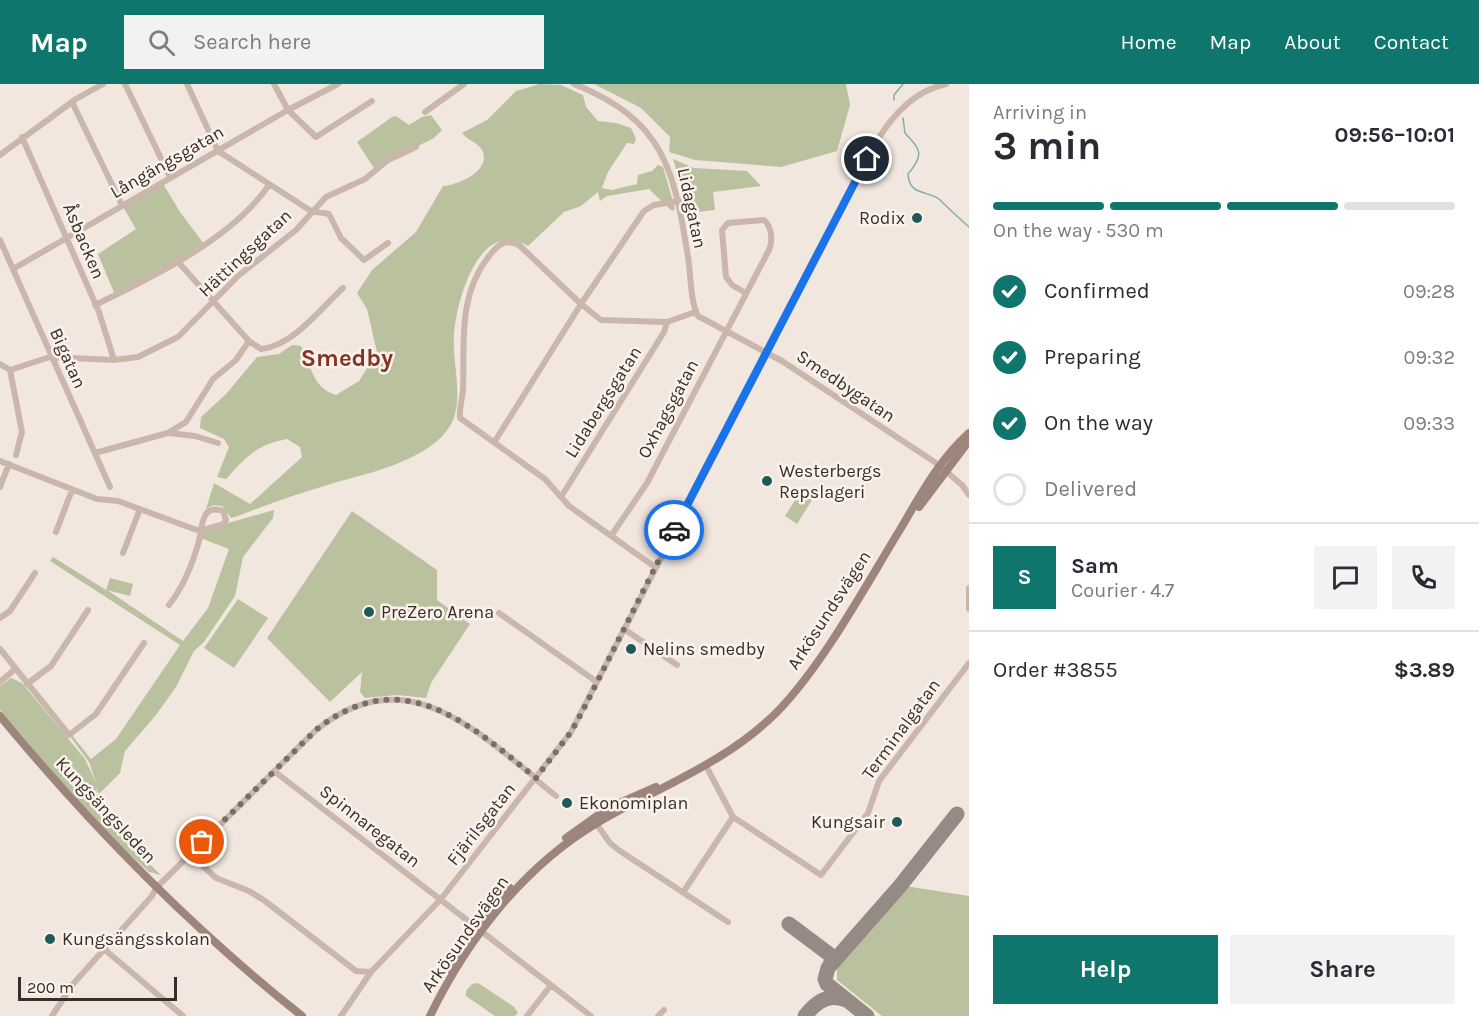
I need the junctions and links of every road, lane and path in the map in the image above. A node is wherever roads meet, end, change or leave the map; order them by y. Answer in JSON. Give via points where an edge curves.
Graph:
{"nodes":[{"id":1,"x":102,"y":84,"type":"edge"},
{"id":2,"x":125,"y":84,"type":"edge"},
{"id":3,"x":187,"y":84,"type":"edge"},
{"id":4,"x":274,"y":84,"type":"edge"},
{"id":5,"x":338,"y":84,"type":"edge"},
{"id":6,"x":464,"y":84,"type":"edge"},
{"id":7,"x":574,"y":84,"type":"edge"},
{"id":8,"x":946,"y":84,"type":"edge"},
{"id":9,"x":372,"y":101,"type":"dead end"},
{"id":10,"x":72,"y":102,"type":"junction"},
{"id":11,"x":288,"y":110,"type":"junction"},
{"id":12,"x":425,"y":112,"type":"dead end"},
{"id":13,"x":22,"y":137,"type":"junction"},
{"id":14,"x":416,"y":147,"type":"dead end"},
{"id":15,"x":218,"y":151,"type":"junction"},
{"id":16,"x":0,"y":155,"type":"edge"},
{"id":17,"x":170,"y":177,"type":"junction"},
{"id":18,"x":269,"y":184,"type":"junction"},
{"id":19,"x":679,"y":201,"type":"junction"},
{"id":20,"x":122,"y":205,"type":"junction"},
{"id":21,"x":311,"y":211,"type":"junction"},
{"id":22,"x":67,"y":237,"type":"junction"},
{"id":23,"x":0,"y":240,"type":"edge"},
{"id":24,"x":388,"y":243,"type":"dead end"},
{"id":25,"x":179,"y":263,"type":"junction"},
{"id":26,"x":12,"y":269,"type":"junction"},
{"id":27,"x":343,"y":288,"type":"dead end"},
{"id":28,"x":746,"y":293,"type":"junction"},
{"id":29,"x":213,"y":302,"type":"junction"},
{"id":30,"x":95,"y":304,"type":"junction"},
{"id":31,"x":581,"y":304,"type":"junction"},
{"id":32,"x":695,"y":312,"type":"junction"},
{"id":33,"x":667,"y":322,"type":"junction"},
{"id":34,"x":726,"y":332,"type":"junction"},
{"id":35,"x":249,"y":341,"type":"junction"},
{"id":36,"x":766,"y":352,"type":"junction"},
{"id":37,"x":50,"y":357,"type":"junction"},
{"id":38,"x":114,"y":360,"type":"junction"},
{"id":39,"x":0,"y":364,"type":"edge"},
{"id":40,"x":10,"y":370,"type":"junction"},
{"id":41,"x":168,"y":433,"type":"junction"},
{"id":42,"x":969,"y":433,"type":"edge"},
{"id":43,"x":495,"y":441,"type":"junction"},
{"id":44,"x":969,"y":441,"type":"edge"},
{"id":45,"x":218,"y":443,"type":"dead end"},
{"id":46,"x":95,"y":453,"type":"junction"},
{"id":47,"x":16,"y":455,"type":"dead end"},
{"id":48,"x":0,"y":461,"type":"edge"},
{"id":49,"x":9,"y":464,"type":"junction"},
{"id":50,"x":942,"y":468,"type":"junction"},
{"id":51,"x":0,"y":487,"type":"edge"},
{"id":52,"x":110,"y":487,"type":"dead end"},
{"id":53,"x":72,"y":490,"type":"junction"},
{"id":54,"x":969,"y":495,"type":"edge"},
{"id":55,"x":561,"y":497,"type":"junction"},
{"id":56,"x":140,"y":509,"type":"junction"},
{"id":57,"x":200,"y":531,"type":"junction"},
{"id":58,"x":56,"y":532,"type":"dead end"},
{"id":59,"x":611,"y":536,"type":"junction"},
{"id":60,"x":123,"y":553,"type":"dead end"},
{"id":61,"x":655,"y":567,"type":"junction"},
{"id":62,"x":35,"y":573,"type":"dead end"},
{"id":63,"x":969,"y":588,"type":"edge"},
{"id":64,"x":169,"y":605,"type":"dead end"},
{"id":65,"x":969,"y":609,"type":"edge"},
{"id":66,"x":88,"y":610,"type":"dead end"},
{"id":67,"x":499,"y":613,"type":"dead end"},
{"id":68,"x":0,"y":618,"type":"edge"},
{"id":69,"x":624,"y":629,"type":"junction"},
{"id":70,"x":144,"y":643,"type":"dead end"},
{"id":71,"x":0,"y":649,"type":"edge"},
{"id":72,"x":969,"y":663,"type":"edge"},
{"id":73,"x":677,"y":665,"type":"dead end"},
{"id":74,"x":15,"y":669,"type":"junction"},
{"id":75,"x":0,"y":682,"type":"edge"},
{"id":76,"x":597,"y":682,"type":"junction"},
{"id":77,"x":27,"y":684,"type":"junction"},
{"id":78,"x":0,"y":716,"type":"edge"},
{"id":79,"x":706,"y":766,"type":"junction"},
{"id":80,"x":274,"y":771,"type":"junction"},
{"id":81,"x":535,"y":778,"type":"junction"},
{"id":82,"x":556,"y":796,"type":"dead end"},
{"id":83,"x":733,"y":817,"type":"junction"},
{"id":84,"x":594,"y":820,"type":"junction"},
{"id":85,"x":190,"y":854,"type":"junction"},
{"id":86,"x":156,"y":888,"type":"junction"},
{"id":87,"x":684,"y":891,"type":"junction"},
{"id":88,"x":441,"y":899,"type":"junction"},
{"id":89,"x":728,"y":922,"type":"dead end"},
{"id":90,"x":479,"y":929,"type":"junction"},
{"id":91,"x":104,"y":949,"type":"junction"},
{"id":92,"x":371,"y":972,"type":"junction"},
{"id":93,"x":551,"y":985,"type":"junction"},
{"id":94,"x":664,"y":1010,"type":"dead end"},
{"id":95,"x":52,"y":1016,"type":"edge"},
{"id":96,"x":183,"y":1016,"type":"edge"},
{"id":97,"x":302,"y":1016,"type":"edge"},
{"id":98,"x":341,"y":1016,"type":"edge"},
{"id":99,"x":428,"y":1016,"type":"edge"},
{"id":100,"x":527,"y":1016,"type":"edge"},
{"id":101,"x":591,"y":1016,"type":"edge"},
{"id":102,"x":658,"y":1016,"type":"edge"}],
"edges":[{"from":1,"to":10,"type":"street"},
{"from":2,"to":17,"type":"street"},
{"from":3,"to":15,"type":"street"},
{"from":4,"to":11,"type":"street"},
{"from":5,"to":11,"type":"street","name":"Långängsgatan"},
{"from":6,"to":12,"type":"street"},
{"from":7,"to":19,"type":"street","name":"Lidagatan","via":[[605,96],[634,118],[669,167]]},
{"from":8,"to":36,"type":"street","name":"Fjärilsgatan","via":[[912,100],[886,125]]},
{"from":9,"to":11,"type":"street","via":[[316,138]]},
{"from":10,"to":13,"type":"street"},
{"from":10,"to":20,"type":"street"},
{"from":11,"to":15,"type":"street","name":"Långängsgatan"},
{"from":13,"to":16,"type":"street"},
{"from":13,"to":22,"type":"street","name":"Åsbacken"},
{"from":14,"to":21,"type":"street","name":"Hättingsgatan","via":[[388,160],[365,179],[326,197]]},
{"from":15,"to":17,"type":"street","name":"Långängsgatan"},
{"from":15,"to":18,"type":"street"},
{"from":17,"to":20,"type":"street","name":"Långängsgatan"},
{"from":18,"to":21,"type":"street"},
{"from":18,"to":25,"type":"street","via":[[256,204]]},
{"from":19,"to":31,"type":"street","via":[[654,205],[644,211]]},
{"from":19,"to":32,"type":"street","name":"Lidagatan"},
{"from":20,"to":22,"type":"street","name":"Långängsgatan"},
{"from":21,"to":24,"type":"street","via":[[332,216],[340,238],[364,260]]},
{"from":21,"to":29,"type":"street","name":"Hättingsgatan","via":[[296,230],[238,276]]},
{"from":22,"to":26,"type":"street","name":"Långängsgatan"},
{"from":22,"to":30,"type":"street","name":"Åsbacken"},
{"from":23,"to":26,"type":"street","name":"Bigatan"},
{"from":25,"to":29,"type":"street"},
{"from":25,"to":30,"type":"street"},
{"from":26,"to":37,"type":"street","name":"Bigatan"},
{"from":27,"to":35,"type":"street","via":[[279,343],[261,349]]},
{"from":28,"to":28,"type":"street","name":"Oxhagsgatan","via":[[771,245],[769,224],[764,220],[728,223],[722,230],[726,277]]},
{"from":28,"to":34,"type":"street","name":"Oxhagsgatan"},
{"from":29,"to":35,"type":"street"},
{"from":29,"to":38,"type":"street","name":"Hättingsgatan","via":[[178,337],[138,357]]},
{"from":30,"to":38,"type":"street","name":"Åsbacken"},
{"from":31,"to":33,"type":"street","via":[[601,320]]},
{"from":31,"to":43,"type":"street"},
{"from":31,"to":43,"type":"street","via":[[519,245],[499,244],[483,264],[467,298],[462,327],[463,392],[459,413],[464,421]]},
{"from":32,"to":33,"type":"street"},
{"from":32,"to":34,"type":"street","name":"Smedbygatan"},
{"from":33,"to":55,"type":"street","name":"Lidabergsgatan"},
{"from":34,"to":36,"type":"street","name":"Smedbygatan"},
{"from":34,"to":59,"type":"street","name":"Oxhagsgatan","via":[[647,483]]},
{"from":35,"to":41,"type":"street","via":[[236,360],[213,379],[186,422]]},
{"from":36,"to":50,"type":"street","name":"Smedbygatan"},
{"from":36,"to":61,"type":"street","name":"Fjärilsgatan"},
{"from":37,"to":38,"type":"street","name":"Hättingsgatan"},
{"from":37,"to":40,"type":"street"},
{"from":37,"to":46,"type":"street","name":"Bigatan"},
{"from":39,"to":40,"type":"street"},
{"from":40,"to":47,"type":"street","via":[[22,432]]},
{"from":41,"to":45,"type":"street"},
{"from":41,"to":46,"type":"street"},
{"from":42,"to":50,"type":"main road","name":"Arkösundsvägen"},
{"from":43,"to":55,"type":"street","via":[[546,479]]},
{"from":44,"to":50,"type":"main road","name":"Arkösundsvägen"},
{"from":46,"to":52,"type":"street","name":"Bigatan"},
{"from":48,"to":49,"type":"street"},
{"from":49,"to":51,"type":"street"},
{"from":49,"to":53,"type":"street"},
{"from":50,"to":54,"type":"street"},
{"from":50,"to":79,"type":"main road","name":"Arkösundsvägen","via":[[789,699],[744,740]]},
{"from":53,"to":56,"type":"street"},
{"from":53,"to":58,"type":"street"},
{"from":55,"to":59,"type":"street"},
{"from":56,"to":57,"type":"street"},
{"from":56,"to":60,"type":"street"},
{"from":57,"to":57,"type":"street","via":[[224,524],[223,511],[207,513]]},
{"from":57,"to":64,"type":"street","via":[[182,586]]},
{"from":59,"to":61,"type":"street"},
{"from":61,"to":69,"type":"street","name":"Fjärilsgatan"},
{"from":62,"to":68,"type":"street"},
{"from":63,"to":65,"type":"street"},
{"from":66,"to":77,"type":"street","via":[[51,666]]},
{"from":67,"to":76,"type":"street"},
{"from":69,"to":73,"type":"street"},
{"from":69,"to":76,"type":"street","name":"Fjärilsgatan"},
{"from":70,"to":77,"type":"street","name":"Kungsängsleden","via":[[96,714],[69,735]]},
{"from":71,"to":74,"type":"street","name":"Kungsängsleden"},
{"from":72,"to":83,"type":"street","name":"Terminalgatan","via":[[879,781],[868,813],[821,875]]},
{"from":74,"to":75,"type":"street"},
{"from":74,"to":77,"type":"street","name":"Kungsängsleden"},
{"from":76,"to":81,"type":"street","name":"Fjärilsgatan","via":[[571,732]]},
{"from":78,"to":86,"type":"main road","name":"Kungsängsleden","via":[[76,807]]},
{"from":79,"to":83,"type":"street","name":"Terminalgatan"},
{"from":79,"to":84,"type":"main road","name":"Arkösundsvägen","via":[[627,798]]},
{"from":80,"to":81,"type":"street","via":[[333,716],[366,702],[400,699],[445,711]]},
{"from":80,"to":85,"type":"street"},
{"from":80,"to":88,"type":"street","name":"Spinnaregatan"},
{"from":81,"to":82,"type":"street"},
{"from":81,"to":88,"type":"street","name":"Fjärilsgatan"},
{"from":83,"to":87,"type":"street"},
{"from":84,"to":87,"type":"street","via":[[620,851]]},
{"from":84,"to":90,"type":"main road","name":"Arkösundsvägen","via":[[522,876]]},
{"from":85,"to":86,"type":"street"},
{"from":85,"to":92,"type":"street","via":[[216,878],[265,901],[356,971]]},
{"from":86,"to":91,"type":"street"},
{"from":86,"to":97,"type":"main road","name":"Kungsängsleden"},
{"from":87,"to":89,"type":"street"},
{"from":88,"to":90,"type":"street","name":"Spinnaregatan"},
{"from":88,"to":92,"type":"street","name":"Fjärilsgatan"},
{"from":90,"to":93,"type":"street"},
{"from":90,"to":99,"type":"main road","name":"Arkösundsvägen"},
{"from":91,"to":95,"type":"street","via":[[73,984]]},
{"from":91,"to":96,"type":"street"},
{"from":92,"to":98,"type":"street","name":"Fjärilsgatan"},
{"from":93,"to":100,"type":"street"},
{"from":93,"to":101,"type":"street"},
{"from":94,"to":102,"type":"street"}]}
